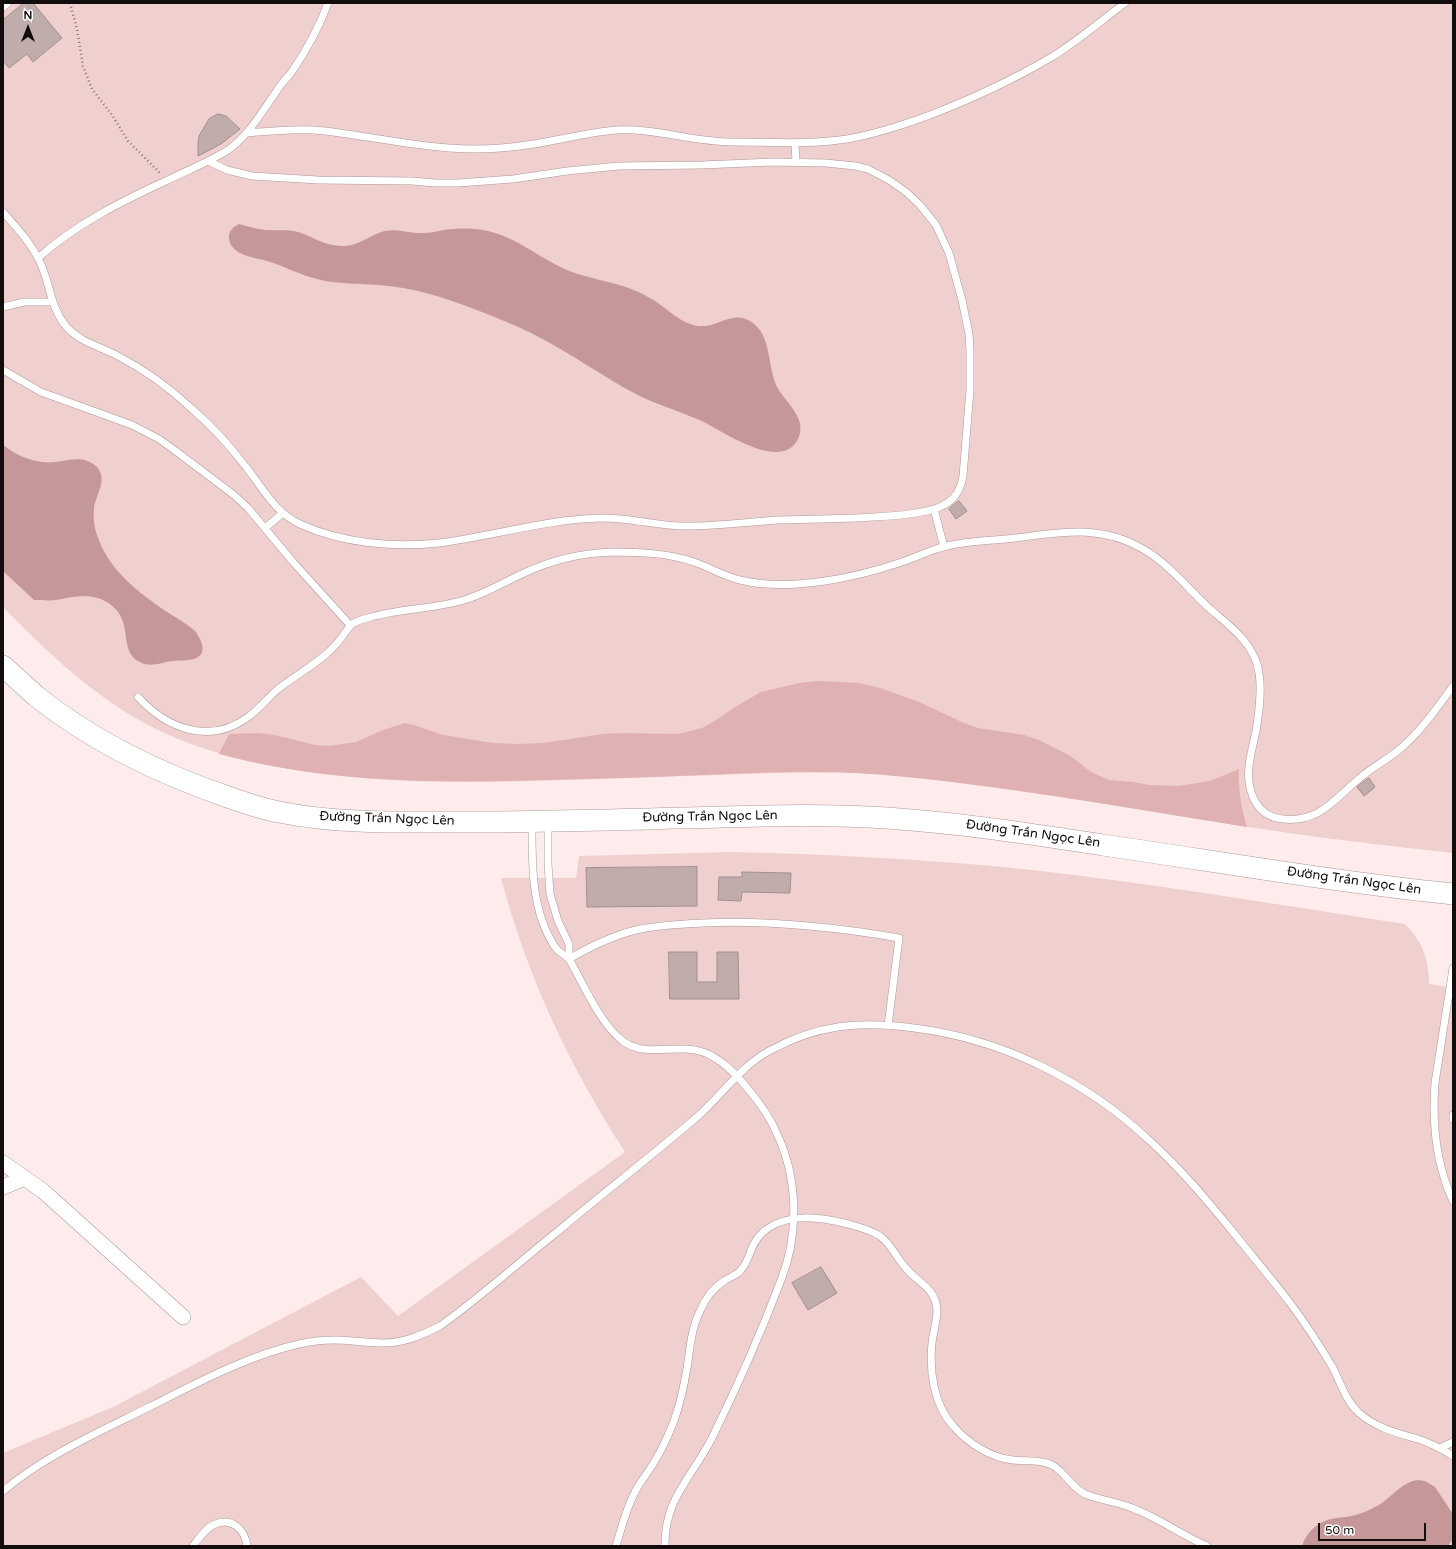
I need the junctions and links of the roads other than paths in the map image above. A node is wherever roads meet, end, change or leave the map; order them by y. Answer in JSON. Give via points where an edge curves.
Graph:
{"nodes":[{"id":1,"x":8,"y":3,"type":"edge"},
{"id":2,"x":328,"y":3,"type":"edge"},
{"id":3,"x":1125,"y":3,"type":"edge"},
{"id":4,"x":3,"y":8,"type":"edge"},
{"id":5,"x":247,"y":132,"type":"junction"},
{"id":6,"x":795,"y":143,"type":"junction"},
{"id":7,"x":208,"y":161,"type":"junction"},
{"id":8,"x":796,"y":162,"type":"junction"},
{"id":9,"x":3,"y":212,"type":"edge"},
{"id":10,"x":38,"y":258,"type":"junction"},
{"id":11,"x":52,"y":302,"type":"junction"},
{"id":12,"x":3,"y":307,"type":"edge"},
{"id":13,"x":3,"y":370,"type":"edge"},
{"id":14,"x":934,"y":509,"type":"junction"},
{"id":15,"x":283,"y":513,"type":"junction"},
{"id":16,"x":265,"y":528,"type":"junction"},
{"id":17,"x":944,"y":547,"type":"junction"},
{"id":18,"x":350,"y":625,"type":"junction"},
{"id":19,"x":3,"y":666,"type":"edge"},
{"id":20,"x":1453,"y":686,"type":"edge"},
{"id":21,"x":138,"y":697,"type":"dead end"},
{"id":22,"x":540,"y":821,"type":"junction"},
{"id":23,"x":1453,"y":894,"type":"edge"},
{"id":24,"x":570,"y":959,"type":"junction"},
{"id":25,"x":1453,"y":968,"type":"edge"},
{"id":26,"x":888,"y":1026,"type":"junction"},
{"id":27,"x":736,"y":1075,"type":"junction"},
{"id":28,"x":1453,"y":1115,"type":"edge"},
{"id":29,"x":1453,"y":1119,"type":"edge"},
{"id":30,"x":3,"y":1163,"type":"edge"},
{"id":31,"x":25,"y":1178,"type":"junction"},
{"id":32,"x":3,"y":1187,"type":"edge"},
{"id":33,"x":1453,"y":1201,"type":"edge"},
{"id":34,"x":794,"y":1219,"type":"junction"},
{"id":35,"x":183,"y":1317,"type":"dead end"},
{"id":36,"x":1453,"y":1442,"type":"edge"},
{"id":37,"x":1440,"y":1448,"type":"junction"},
{"id":38,"x":1453,"y":1456,"type":"edge"},
{"id":39,"x":3,"y":1492,"type":"edge"},
{"id":40,"x":193,"y":1546,"type":"edge"},
{"id":41,"x":247,"y":1546,"type":"edge"},
{"id":42,"x":616,"y":1546,"type":"edge"},
{"id":43,"x":665,"y":1546,"type":"edge"},
{"id":44,"x":1207,"y":1546,"type":"edge"}],
"edges":[{"from":1,"to":4,"type":"lane"},
{"from":2,"to":5,"type":"lane","via":[[304,53]]},
{"from":3,"to":6,"type":"lane","via":[[1056,54],[978,96],[907,124],[873,134]]},
{"from":5,"to":6,"type":"lane","via":[[325,131],[430,147],[469,149],[526,146],[618,130],[638,130],[728,142]]},
{"from":5,"to":7,"type":"lane","via":[[229,149]]},
{"from":6,"to":8,"type":"lane"},
{"from":7,"to":8,"type":"lane","via":[[227,170],[252,176],[450,183],[513,179],[619,166]]},
{"from":7,"to":10,"type":"lane","via":[[101,214],[52,245]]},
{"from":8,"to":14,"type":"lane","via":[[855,166],[880,174],[920,205],[936,225],[946,246],[966,317],[970,351],[970,390],[961,485],[951,501]]},
{"from":9,"to":10,"type":"lane"},
{"from":10,"to":11,"type":"lane"},
{"from":11,"to":12,"type":"lane","via":[[24,302]]},
{"from":11,"to":15,"type":"lane","via":[[65,326],[77,336],[131,363],[190,406],[226,443]]},
{"from":13,"to":16,"type":"lane","via":[[41,392],[132,425],[159,439],[234,495]]},
{"from":14,"to":15,"type":"lane","via":[[884,516],[699,526],[666,525],[623,519],[582,519],[538,524],[443,542],[415,544],[377,543],[341,537],[298,524]]},
{"from":14,"to":17,"type":"lane"},
{"from":15,"to":16,"type":"lane"},
{"from":16,"to":18,"type":"lane"},
{"from":17,"to":18,"type":"lane","via":[[864,573],[786,584],[739,580],[693,562],[664,555],[626,552],[588,554],[537,567],[465,600],[375,616]]},
{"from":17,"to":20,"type":"lane","via":[[1049,532],[1083,531],[1124,539],[1151,554],[1228,624],[1245,641],[1255,657],[1260,688],[1256,727],[1249,757],[1249,781],[1258,806],[1263,812],[1277,818],[1306,817],[1333,803],[1360,778],[1412,738]]},
{"from":18,"to":21,"type":"lane","via":[[326,655],[275,692],[245,720],[224,729],[201,732],[179,726],[160,717]]},
{"from":19,"to":22,"type":"street","name":"Đường Trần Ngọc Lên","via":[[36,696],[115,747],[181,780],[245,803],[277,812],[352,821]]},
{"from":22,"to":23,"type":"street","name":"Đường Trần Ngọc Lên","via":[[794,815],[920,820],[997,828],[1318,877]]},
{"from":22,"to":24,"type":"lane","via":[[550,894],[558,921],[569,944]]},
{"from":22,"to":24,"type":"lane","via":[[533,878],[541,916],[556,949]]},
{"from":24,"to":26,"type":"lane","via":[[616,936],[656,926],[677,924],[783,924],[899,938]]},
{"from":24,"to":27,"type":"lane","via":[[606,1022],[621,1040],[644,1050],[684,1048],[704,1052],[721,1061]]},
{"from":25,"to":33,"type":"lane","via":[[1434,1100],[1438,1156]]},
{"from":26,"to":27,"type":"lane","via":[[832,1027],[814,1031],[765,1053]]},
{"from":26,"to":37,"type":"lane","via":[[951,1034],[1001,1048],[1075,1084],[1126,1120],[1193,1184],[1275,1284],[1324,1352],[1354,1408],[1380,1427]]},
{"from":27,"to":34,"type":"lane","via":[[755,1098],[778,1136],[790,1170]]},
{"from":27,"to":39,"type":"lane","via":[[698,1116],[440,1326],[400,1341],[318,1341],[269,1352],[194,1385],[58,1453]]},
{"from":28,"to":29,"type":"lane"},
{"from":30,"to":31,"type":"street"},
{"from":31,"to":32,"type":"street"},
{"from":31,"to":35,"type":"street"},
{"from":34,"to":42,"type":"lane","via":[[773,1226],[758,1238],[742,1270],[720,1283],[700,1311],[692,1334],[687,1372],[673,1423],[658,1457],[629,1504]]},
{"from":34,"to":43,"type":"lane","via":[[790,1254],[759,1336],[713,1437],[676,1497],[667,1525]]},
{"from":34,"to":44,"type":"lane","via":[[818,1217],[874,1232],[888,1243],[903,1266],[931,1293],[938,1314],[932,1342],[937,1397],[949,1422],[963,1436],[985,1452],[1003,1459],[1034,1460],[1051,1465],[1085,1493],[1135,1508]]},
{"from":36,"to":37,"type":"lane"},
{"from":37,"to":38,"type":"lane"},
{"from":40,"to":41,"type":"lane","via":[[209,1528],[226,1522],[244,1532]]}]}
